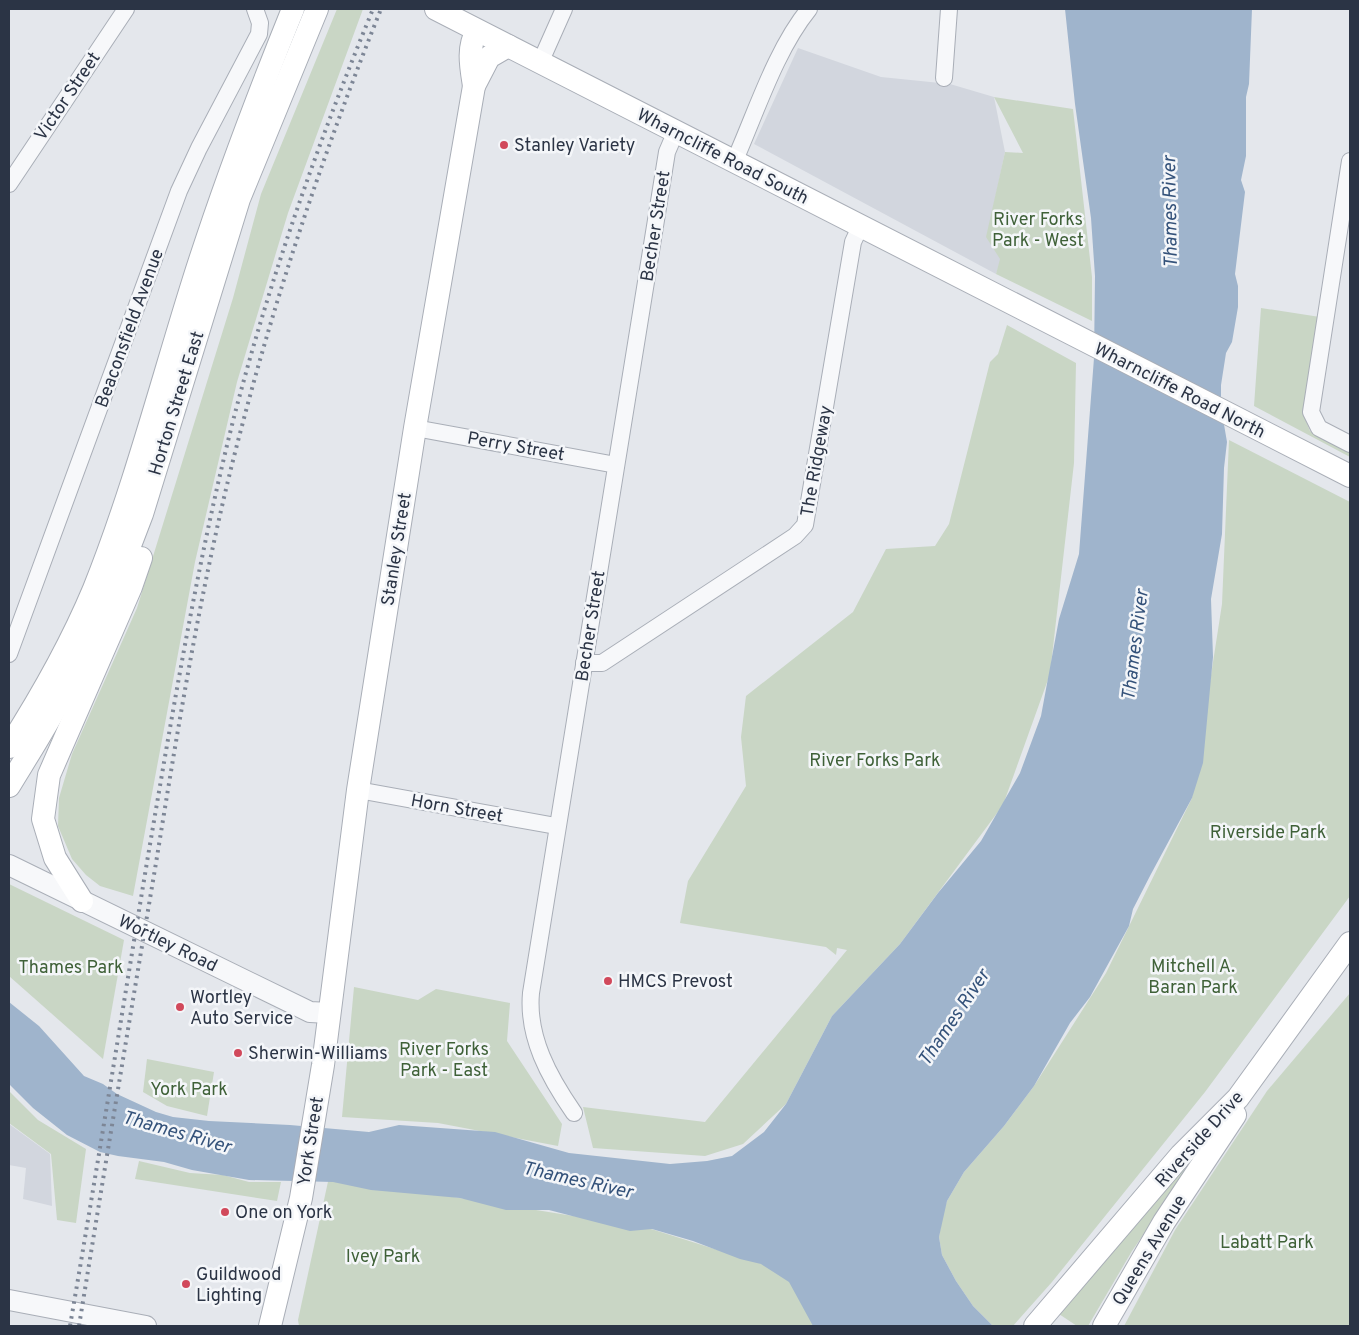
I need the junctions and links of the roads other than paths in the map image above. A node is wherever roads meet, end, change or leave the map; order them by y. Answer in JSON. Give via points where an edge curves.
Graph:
{"nodes":[{"id":1,"x":126,"y":9,"type":"edge"},
{"id":2,"x":255,"y":9,"type":"edge"},
{"id":3,"x":317,"y":9,"type":"edge"},
{"id":4,"x":436,"y":9,"type":"edge"},
{"id":5,"x":564,"y":9,"type":"edge"},
{"id":6,"x":809,"y":9,"type":"edge"},
{"id":7,"x":950,"y":9,"type":"edge"},
{"id":8,"x":293,"y":10,"type":"edge"},
{"id":9,"x":478,"y":31,"type":"junction"},
{"id":10,"x":508,"y":46,"type":"junction"},
{"id":11,"x":540,"y":63,"type":"junction"},
{"id":12,"x":944,"y":78,"type":"dead end"},
{"id":13,"x":474,"y":86,"type":"junction"},
{"id":14,"x":676,"y":131,"type":"junction"},
{"id":15,"x":1350,"y":161,"type":"edge"},
{"id":16,"x":734,"y":162,"type":"junction"},
{"id":17,"x":9,"y":184,"type":"edge"},
{"id":18,"x":860,"y":227,"type":"junction"},
{"id":19,"x":1009,"y":303,"type":"joint"},
{"id":20,"x":415,"y":428,"type":"junction"},
{"id":21,"x":1350,"y":444,"type":"edge"},
{"id":22,"x":616,"y":465,"type":"junction"},
{"id":23,"x":1350,"y":476,"type":"edge"},
{"id":24,"x":142,"y":514,"type":"junction"},
{"id":25,"x":9,"y":654,"type":"edge"},
{"id":26,"x":584,"y":663,"type":"junction"},
{"id":27,"x":9,"y":747,"type":"edge"},
{"id":28,"x":9,"y":786,"type":"edge"},
{"id":29,"x":358,"y":790,"type":"junction"},
{"id":30,"x":556,"y":826,"type":"junction"},
{"id":31,"x":13,"y":867,"type":"edge"},
{"id":32,"x":82,"y":901,"type":"junction"},
{"id":33,"x":1348,"y":952,"type":"edge"},
{"id":34,"x":329,"y":1013,"type":"junction"},
{"id":35,"x":1238,"y":1098,"type":"junction"},
{"id":36,"x":574,"y":1113,"type":"dead end"},
{"id":37,"x":9,"y":1300,"type":"edge"},
{"id":38,"x":146,"y":1326,"type":"edge"},
{"id":39,"x":270,"y":1326,"type":"edge"},
{"id":40,"x":1035,"y":1326,"type":"edge"},
{"id":41,"x":1104,"y":1326,"type":"edge"}],
"edges":[{"from":1,"to":17,"type":"street","name":"Victor Street"},
{"from":2,"to":25,"type":"street","name":"Beaconsfield Avenue","via":[[260,23],[259,34],[180,191]]},
{"from":3,"to":24,"type":"main road","name":"Horton Street East","via":[[239,199]]},
{"from":4,"to":9,"type":"main road","name":"Wharncliffe Road South"},
{"from":5,"to":11,"type":"street"},
{"from":6,"to":16,"type":"street","via":[[786,43]]},
{"from":7,"to":12,"type":"street"},
{"from":8,"to":27,"type":"main road","name":"Horton Street East","via":[[212,227],[125,502],[93,590],[34,708]]},
{"from":9,"to":10,"type":"main road","name":"Wharncliffe Road South"},
{"from":9,"to":13,"type":"main road","name":"Stanley Street","via":[[471,41],[470,66]]},
{"from":10,"to":11,"type":"main road","name":"Wharncliffe Road South"},
{"from":10,"to":13,"type":"main road","name":"Stanley Street","via":[[489,57]]},
{"from":11,"to":14,"type":"main road","name":"Wharncliffe Road South"},
{"from":13,"to":20,"type":"main road","name":"Stanley Street"},
{"from":14,"to":16,"type":"main road","name":"Wharncliffe Road South"},
{"from":14,"to":22,"type":"street","name":"Becher Street","via":[[667,152]]},
{"from":15,"to":21,"type":"street","via":[[1311,412],[1319,428]]},
{"from":16,"to":18,"type":"main road","name":"Wharncliffe Road South"},
{"from":18,"to":19,"type":"main road","name":"Wharncliffe Road South"},
{"from":18,"to":26,"type":"street","name":"The Ridgeway","via":[[853,242],[805,525],[795,536],[602,663]]},
{"from":19,"to":23,"type":"main road","name":"Wharncliffe Road North"},
{"from":20,"to":22,"type":"street","name":"Perry Street"},
{"from":20,"to":29,"type":"main road","name":"Stanley Street"},
{"from":22,"to":26,"type":"street","name":"Becher Street"},
{"from":24,"to":28,"type":"main road","name":"Horton Street East","via":[[90,641],[59,702]]},
{"from":24,"to":32,"type":"main road","via":[[150,532],[131,587],[49,774],[42,819],[55,858]]},
{"from":26,"to":30,"type":"street","name":"Becher Street"},
{"from":29,"to":30,"type":"street","name":"Horn Street"},
{"from":29,"to":34,"type":"main road","name":"Stanley Street"},
{"from":30,"to":36,"type":"street","name":"Becher Street","via":[[530,993],[530,1013],[538,1050]]},
{"from":31,"to":32,"type":"street","name":"Wortley Road"},
{"from":32,"to":34,"type":"street","name":"Wortley Road","via":[[310,1012]]},
{"from":33,"to":35,"type":"main road","name":"Riverside Drive"},
{"from":34,"to":39,"type":"main road","name":"York Street","via":[[301,1198]]},
{"from":35,"to":40,"type":"main road","name":"Riverside Drive","via":[[1181,1155]]},
{"from":35,"to":41,"type":"main road","name":"Queens Avenue","via":[[1239,1109],[1164,1222]]},
{"from":37,"to":38,"type":"street"}]}
